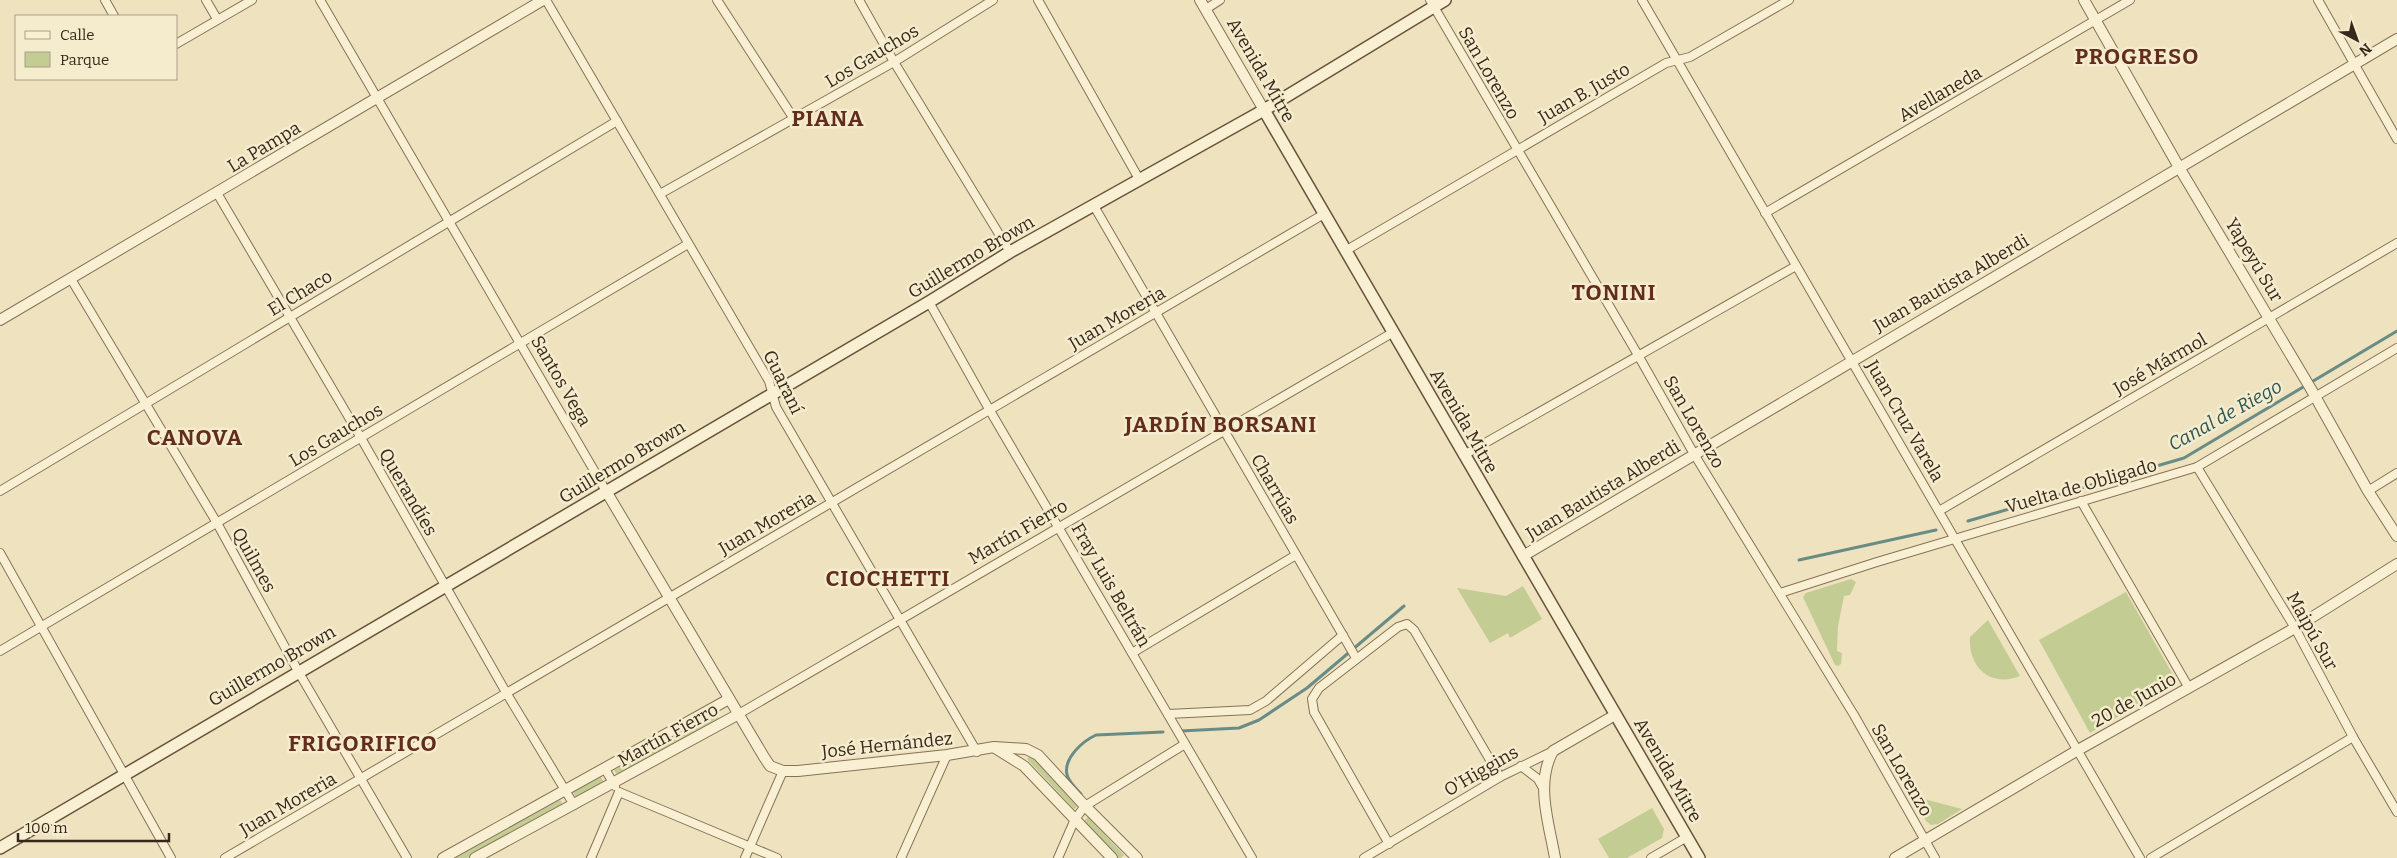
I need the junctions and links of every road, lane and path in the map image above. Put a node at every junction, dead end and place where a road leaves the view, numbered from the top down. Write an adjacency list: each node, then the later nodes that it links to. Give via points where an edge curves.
1 (105, 0): 19 (street)
2 (206, 0): 20 (street)
3 (252, 0): 20 (street)
4 (320, 0): 27 (street, Santos Vega)
5 (545, 0): 27 (street, La Pampa); 30 (street, Guaraní)
6 (717, 0): 29 (street)
7 (859, 0): 25 (street)
8 (993, 0): 25 (street, Los Gauchos)
9 (1038, 0): 34 (street)
10 (1220, 0): 18 (street)
11 (1445, 0): 17 (main road, Guillermo Brown)
12 (1642, 0): 24 (street, Juan Cruz Varela)
13 (1789, 0): 24 (street, Juan B. Justo, via 1690,57)
14 (2084, 0): 21 (street, Yapeyú Sur)
15 (2130, 0): 21 (street, Avellaneda)
16 (2318, 0): 26 (street)
17 (1432, 3): 28 (main road, Guillermo Brown); 32 (street, San Lorenzo)
18 (1203, 4): 28 (street, Avenida Mitre)
19 (113, 15)
20 (217, 19): 23 (street)
21 (2095, 20): 33 (street, Yapeyú Sur); 39 (street, Avellaneda)
22 (2397, 39): 26 (street, Juan Bautista Alberdi)
23 (178, 43)
24 (1678, 60): 32 (street, Juan B. Justo, via 1666,63); 39 (street, Juan Cruz Varela)
25 (894, 62): 29 (street, Los Gauchos); 44 (street)
26 (2354, 64): 31 (street); 33 (street, Juan Bautista Alberdi)
27 (376, 97): 35 (street, La Pampa); 40 (street, Santos Vega)
28 (1264, 110): 34 (main road, Guillermo Brown); 38 (main road, Avenida Mitre)
29 (794, 120): 36 (street, Los Gauchos)
30 (617, 121): 36 (street, Guaraní); 40 (street, El Chaco)
31 (2397, 139)
32 (1516, 150): 43 (street, Juan B. Justo); 55 (street, San Lorenzo)
33 (2180, 169): 50 (street, Yapeyú Sur); 56 (street, Juan Bautista Alberdi)
34 (1139, 179): 37 (main road, Guillermo Brown)
35 (217, 193): 46 (street, La Pampa); 49 (street, Querandíes)
36 (660, 194): 42 (street, Guaraní)
37 (1094, 206): 44 (main road, Guillermo Brown); 48 (street, Charrúas)
38 (1324, 214): 43 (main road, Avenida Mitre); 48 (street, Juan Moreria)
39 (1765, 214): 45 (street, Juan Cruz Varela)
40 (450, 220): 49 (street, El Chaco); 53 (street, Santos Vega)
41 (2397, 243): 50 (street, José Mármol)
42 (688, 244): 53 (street, Los Gauchos); 57 (street, Guaraní, via 769,381)
43 (1345, 250): 52 (main road, Avenida Mitre)
44 (1010, 252): 47 (main road, Guillermo Brown)
45 (1796, 266): 55 (street); 56 (street, Juan Cruz Varela)
46 (71, 279): 51 (street, La Pampa); 59 (street, Quilmes)
47 (929, 302): 57 (main road, Guillermo Brown); 60 (street, Fray Luis Beltrán)
48 (1156, 313): 60 (street, Juan Moreria); 61 (street, Charrúas)
49 (290, 317): 59 (street, El Chaco); 62 (street, Querandíes)
50 (2269, 317): 58 (street, Yapeyú Sur); 72 (street, José Mármol)
51 (0, 320)
52 (1392, 333): 61 (street, Martín Fierro); 64 (main road, Avenida Mitre)
53 (521, 343): 62 (street, Los Gauchos); 67 (street, Santos Vega)
54 (2397, 348): 58 (street, Vuelta de Obligado)
55 (1638, 355): 63 (street, San Lorenzo); 64 (street)
56 (1852, 360): 63 (street, Juan Bautista Alberdi); 72 (street, Juan Cruz Varela)
57 (772, 393): 67 (main road, Guillermo Brown); 71 (street, Guaraní, via 776,406)
58 (2313, 393): 65 (street, Vuelta de Obligado); 68 (street, Yapeyú Sur)
59 (146, 404): 69 (street, El Chaco); 73 (street, Quilmes)
60 (989, 409): 71 (street, Juan Moreria); 74 (street, Fray Luis Beltrán)
61 (1223, 430): 74 (street, Martín Fierro); 78 (street, Charrúas)
62 (361, 438): 73 (street, Los Gauchos); 81 (street, Querandíes)
63 (1694, 454): 79 (street, Juan Bautista Alberdi); 82 (street, San Lorenzo)
64 (1464, 455): 79 (main road, Avenida Mitre)
65 (2197, 467): 70 (street, Vuelta de Obligado); 86 (street, Maipú Sur)
66 (2397, 474): 68 (street)
67 (606, 491): 81 (main road, Guillermo Brown); 83 (street, Santos Vega)
68 (2368, 491): 75 (street, Yapeyú Sur)
69 (0, 492)
70 (2081, 501): 76 (street, Vuelta de Obligado); 92 (street)
71 (832, 503): 83 (street, Juan Moreria); 84 (street, Guaraní)
72 (1939, 511): 76 (street, Juan Cruz Varela)
73 (217, 523): 85 (street, Los Gauchos); 91 (street, Quilmes)
74 (1060, 527): 84 (street, Martín Fierro); 89 (street, Fray Luis Beltrán)
75 (2397, 536)
76 (1955, 539): 82 (street, Vuelta de Obligado); 101 (street, Juan Cruz Varela)
77 (0, 553): 85 (street)
78 (1296, 555): 87 (street, Charrúas); 89 (street)
79 (1523, 556): 97 (main road, Avenida Mitre)
80 (2394, 568): 86 (street, 20 de Junio)
81 (445, 586): 91 (main road, Guillermo Brown); 93 (street, Querandíes)
82 (1780, 593): 121 (street, San Lorenzo)
83 (669, 598): 93 (street, Juan Moreria); 94 (street, Santos Vega)
84 (899, 620): 96 (street, Martín Fierro); 103 (street, Guaraní)
85 (43, 626): 88 (street, Los Gauchos); 108 (street)
86 (2295, 628): 92 (street, 20 de Junio); 98 (street, Maipú Sur)
87 (1343, 635): 90 (street, Charrúas); 95 (street, via 1266,701 1250,710)
88 (0, 651)
89 (1132, 653): 95 (street, Fray Luis Beltrán)
90 (1356, 658): 109 (street, via 1398,626 1407,624 1414,630); 122 (street, via 1320,688 1312,699 1314,712)
91 (298, 671): 108 (main road, Guillermo Brown); 110 (street, Quilmes)
92 (2189, 688): 101 (street, 20 de Junio)
93 (507, 694): 110 (street, Juan Moreria); 113 (street, Querandíes)
94 (729, 699): 96 (street, Santos Vega); 106 (street, Martín Fierro)
95 (1168, 714): 99 (street, Fray Luis Beltrán)
96 (737, 715): 107 (street, Santos Vega, via 770,766); 111 (street, Martín Fierro)
97 (1615, 715): 102 (street, O'Higgins); 120 (main road, Avenida Mitre)
98 (2353, 737): 115 (street, Maipú Sur); 145 (street)
99 (1185, 744): 117 (street); 137 (street, Fray Luis Beltrán)
100 (994, 747): 103 (street, José Hernández); 117 (street, José Hernández, via 1015,747 1038,754); 119 (street, via 1024,766)
101 (2078, 750): 121 (street, 20 de Junio); 144 (street, Juan Cruz Varela)
102 (1553, 751): 105 (street, O'Higgins); 112 (street)
103 (977, 752): 104 (street, José Hernández)
104 (947, 756): 107 (street, José Hernández); 134 (street)
105 (1521, 766): 109 (street, O'Higgins); 112 (street, via 1538,779)
106 (605, 769): 111 (street); 113 (street, Martín Fierro)
107 (783, 771): 123 (street)
108 (124, 774): 124 (main road, Guillermo Brown); 126 (street)
109 (1500, 777): 122 (street, O'Higgins)
110 (361, 778): 127 (street, Juan Moreria); 128 (street, Quilmes)
111 (616, 788): 116 (street, Martín Fierro); 123 (street); 131 (street)
112 (1543, 788): 139 (street)
113 (565, 792): 116 (street, Querandíes); 129 (street, Martín Fierro)
114 (2397, 795): 115 (street)
115 (2390, 800): 118 (street, Maipú Sur)
116 (574, 805): 130 (street, Martín Fierro)
117 (1085, 806): 119 (street); 125 (street, José Hernández)
118 (2397, 812)
119 (1075, 819): 135 (street); 136 (street)
120 (1687, 837): 140 (street); 141 (main road, Avenida Mitre)
121 (1925, 840): 142 (street, 20 de Junio); 143 (street, San Lorenzo)
122 (1389, 844): 138 (street, O'Higgins)
123 (750, 846): 132 (street); 133 (street)
124 (0, 848)
125 (1133, 857)
126 (171, 858)
127 (225, 858)
128 (407, 858)
129 (443, 858)
130 (476, 858)
131 (591, 858)
132 (745, 858)
133 (777, 858)
134 (902, 858)
135 (1058, 858)
136 (1112, 858)
137 (1252, 858)
138 (1364, 858)
139 (1555, 858)
140 (1651, 858)
141 (1699, 858)
142 (1895, 858)
143 (1935, 858)
144 (2140, 858)
145 (2151, 858)

